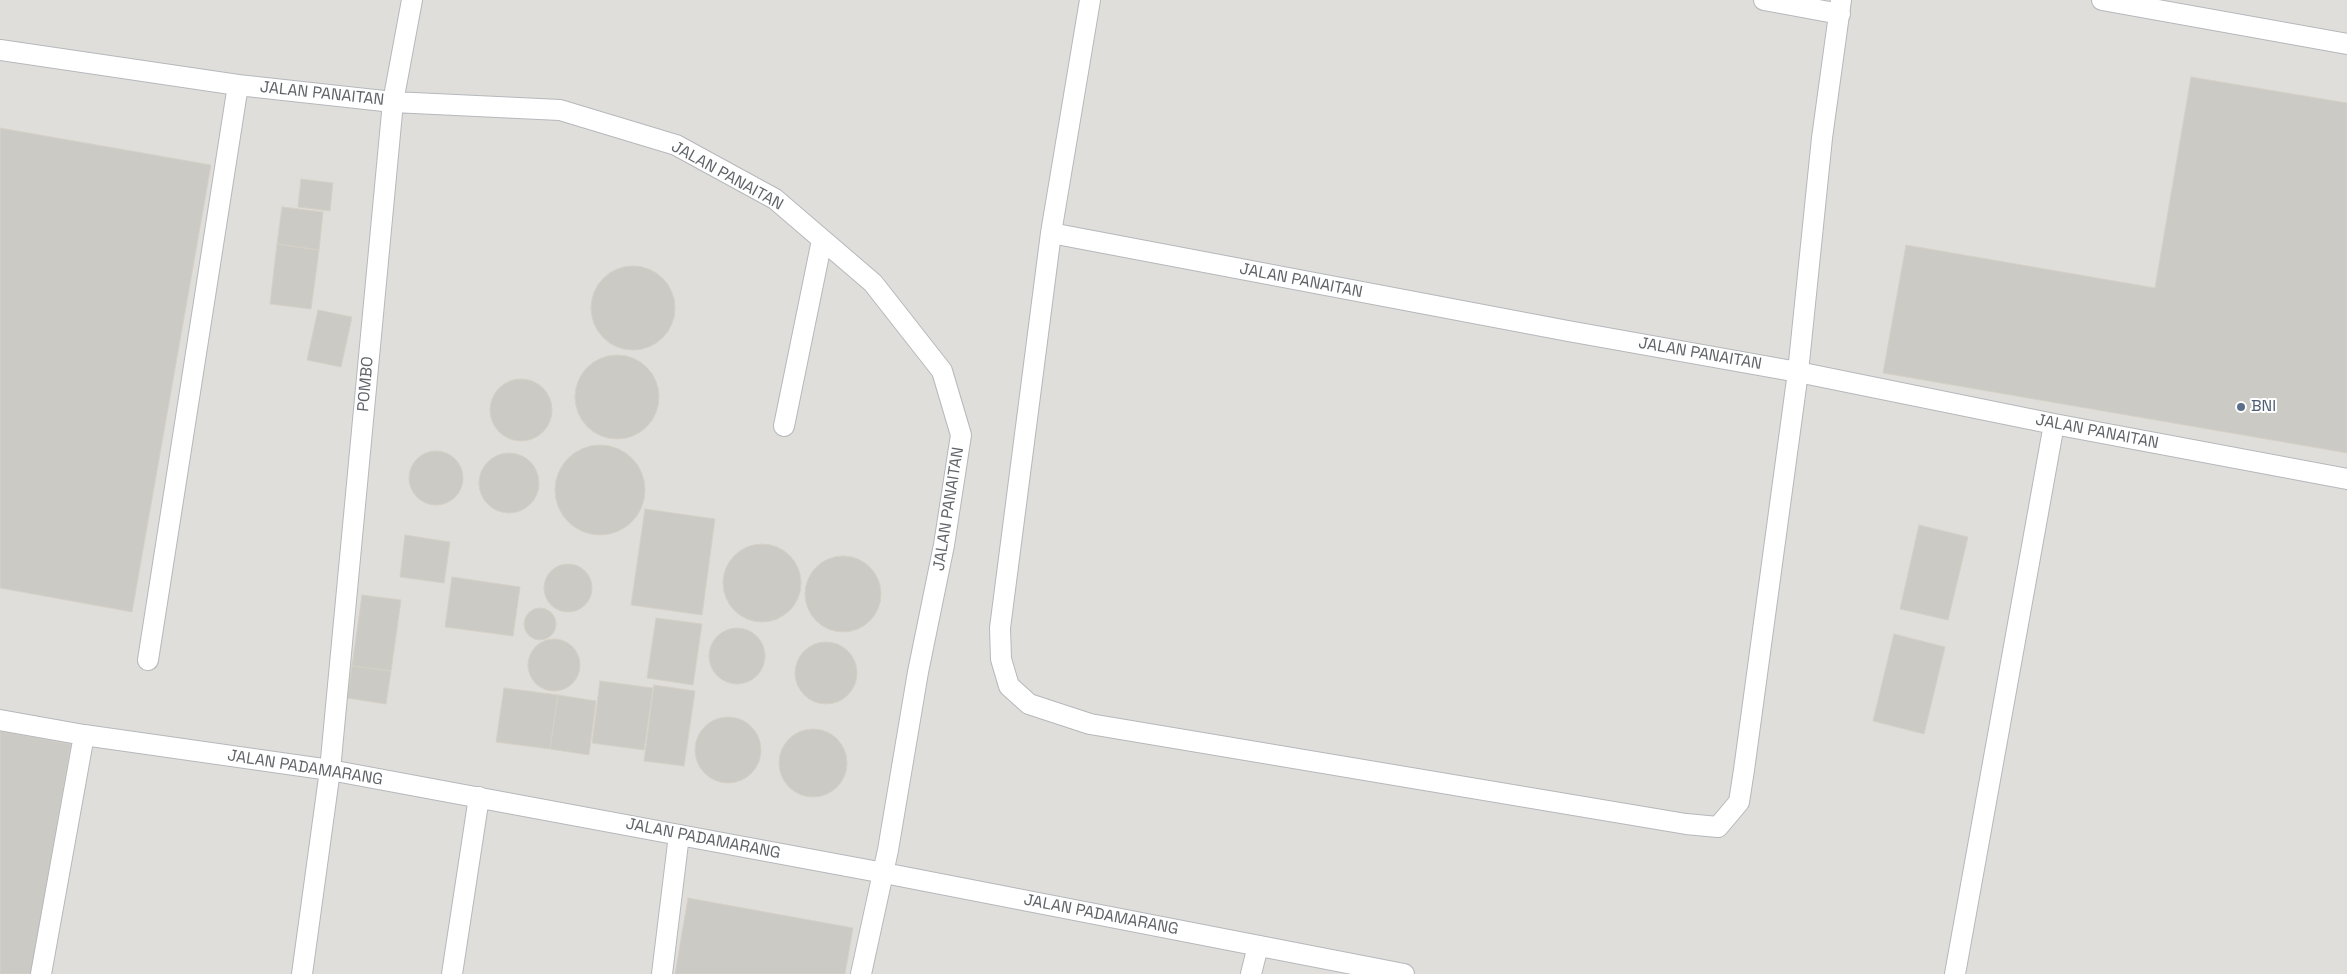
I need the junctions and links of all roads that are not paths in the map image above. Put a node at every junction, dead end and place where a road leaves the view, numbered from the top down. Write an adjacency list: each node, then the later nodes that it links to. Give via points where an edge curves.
1 (412, 0): 9 (lane, POMBO)
2 (1090, 0): 10 (lane)
3 (1764, 0): 5 (lane)
4 (2102, 0): 6 (lane)
5 (1841, 7): 12 (lane, via 1822,138)
6 (2347, 44)
7 (0, 50): 8 (lane, JALAN PANAITAN)
8 (238, 85): 9 (lane, JALAN PANAITAN); 16 (lane)
9 (393, 102): 11 (lane, JALAN PANAITAN, via 560,110 676,145 774,199); 19 (lane, POMBO)
10 (1051, 233): 12 (lane, JALAN PANAITAN); 12 (lane, via 1000,628 1001,659 1009,686 1028,704 1090,724 1686,824 1718,826 1739,802 1742,786)
11 (822, 240): 14 (lane); 22 (lane, JALAN PANAITAN, via 873,283 942,371 961,435)
12 (1798, 372): 13 (lane, JALAN PANAITAN)
13 (2054, 424): 15 (lane, JALAN PANAITAN); 31 (lane)
14 (784, 426)
15 (2347, 479)
16 (148, 660)
17 (0, 720): 18 (lane, JALAN PADAMARANG)
18 (84, 735): 19 (lane, JALAN PADAMARANG); 24 (lane)
19 (330, 770): 20 (lane, JALAN PADAMARANG); 25 (lane, POMBO)
20 (479, 797): 21 (lane, JALAN PADAMARANG); 26 (lane)
21 (680, 835): 22 (lane, JALAN PADAMARANG); 27 (lane)
22 (884, 873): 23 (lane, JALAN PADAMARANG); 28 (lane, JALAN PANAITAN)
23 (1258, 946): 29 (lane); 30 (lane, JALAN PADAMARANG)
24 (41, 974)
25 (302, 974)
26 (452, 974)
27 (662, 974)
28 (862, 974)
29 (1251, 974)
30 (1404, 974)
31 (1955, 974)

